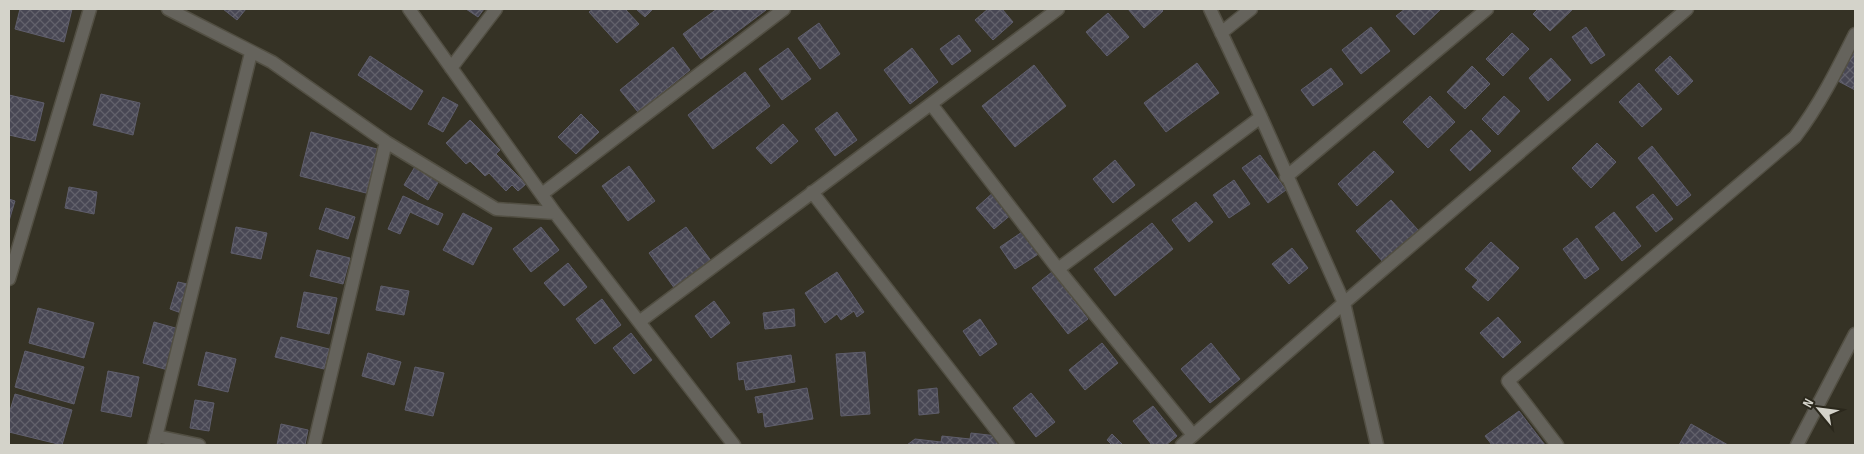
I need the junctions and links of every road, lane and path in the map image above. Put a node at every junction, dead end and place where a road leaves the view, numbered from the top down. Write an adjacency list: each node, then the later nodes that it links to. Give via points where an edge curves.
1 (90, 9): 23 (street)
2 (168, 9): 13 (street)
3 (409, 9): 14 (street)
4 (496, 9): 14 (street)
5 (784, 9): 20 (street)
6 (1058, 9): 15 (street)
7 (1210, 9): 11 (street)
8 (1251, 9): 11 (street)
9 (1487, 9): 18 (street)
10 (1687, 9): 24 (street)
11 (1221, 33): 16 (street)
12 (1855, 34): 35 (street, via 1826,91 1794,137 1508,381)
13 (251, 53): 17 (street, via 272,62); 28 (street)
14 (451, 68): 20 (street)
15 (931, 104): 19 (street); 22 (street)
16 (1261, 117): 18 (street); 22 (street)
17 (386, 142): 21 (street, via 496,209); 30 (street)
18 (1286, 177): 24 (street)
19 (812, 192): 25 (street); 32 (street)
20 (542, 194): 21 (street)
21 (555, 213): 25 (street)
22 (1058, 269): 27 (street)
23 (9, 279)
24 (1344, 303): 27 (street); 34 (street)
25 (639, 322): 31 (street)
26 (1855, 334): 36 (street)
27 (1194, 435): 33 (street)
28 (155, 440): 29 (street)
29 (199, 445)
30 (314, 445)
31 (734, 445)
32 (1008, 445)
33 (1182, 445)
34 (1377, 445)
35 (1557, 445)
36 (1796, 445)

